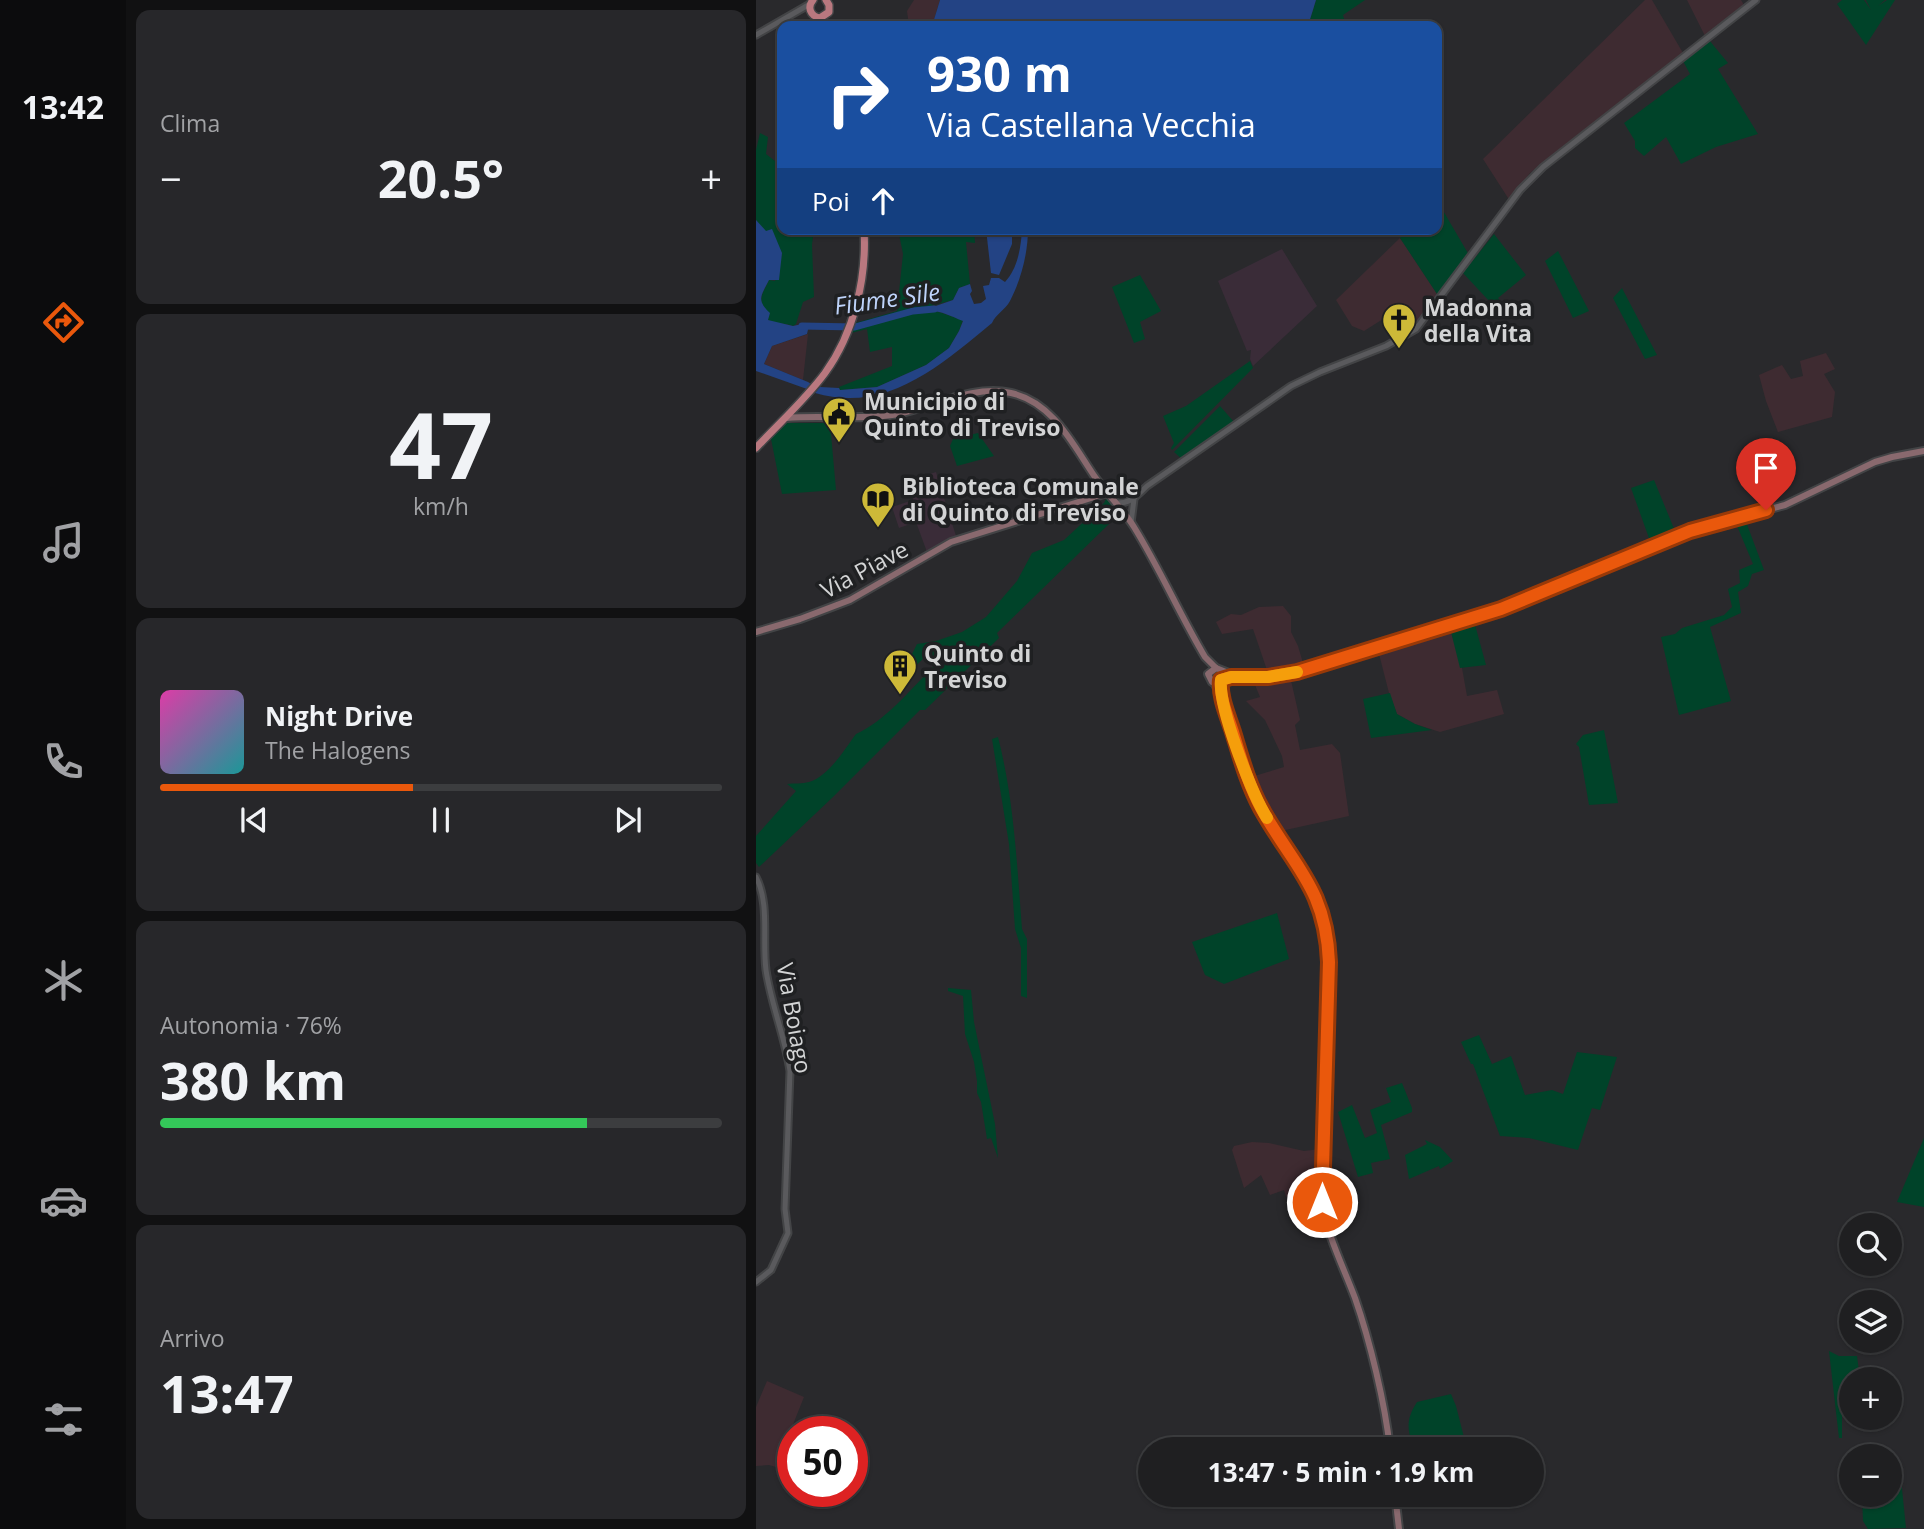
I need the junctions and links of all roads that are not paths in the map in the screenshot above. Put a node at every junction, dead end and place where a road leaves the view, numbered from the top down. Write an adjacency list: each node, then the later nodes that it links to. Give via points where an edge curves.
1 (826, 0): 5 (main road)
2 (835, 0): 5 (main road)
3 (1756, 0): 19 (street, via 1543,167 1520,190 1416,329 1291,386 1147,486)
4 (811, 2): 6 (street); 7 (main road, via 810,11)
5 (829, 10): 7 (main road); 10 (main road)
6 (796, 13): 7 (street); 8 (street)
7 (816, 17): 9 (main road)
8 (781, 21)
9 (822, 21)
10 (827, 21)
11 (777, 23): 12 (street)
12 (756, 35)
13 (864, 235): 14 (main road, via 862,278 851,321 829,367)
14 (783, 419): 15 (main road); 17 (main road, via 888,415 972,394 1011,393 1053,417)
15 (756, 448)
16 (1924, 451): 23 (main road, via 1875,462 1793,503 1700,527 1489,613 1297,672 1268,677)
17 (1107, 493): 18 (main road); 22 (main road, Via Piave, via 951,542 850,600)
18 (1115, 503): 19 (street); 20 (main road)
19 (1130, 505): 20 (street); 21 (street)
20 (1122, 511): 21 (main road)
21 (1132, 523): 23 (main road)
22 (756, 632)
23 (1217, 676): 26 (main road, via 1252,790 1313,889 1326,923 1329,962 1322,1202 1357,1305)
24 (756, 877): 25 (street, Via Boiago, via 763,899 766,969 790,1071 788,1233 771,1270)
25 (756, 1282)
26 (1388, 1437)
27 (1396, 1507): 28 (main road)
28 (1399, 1529)

